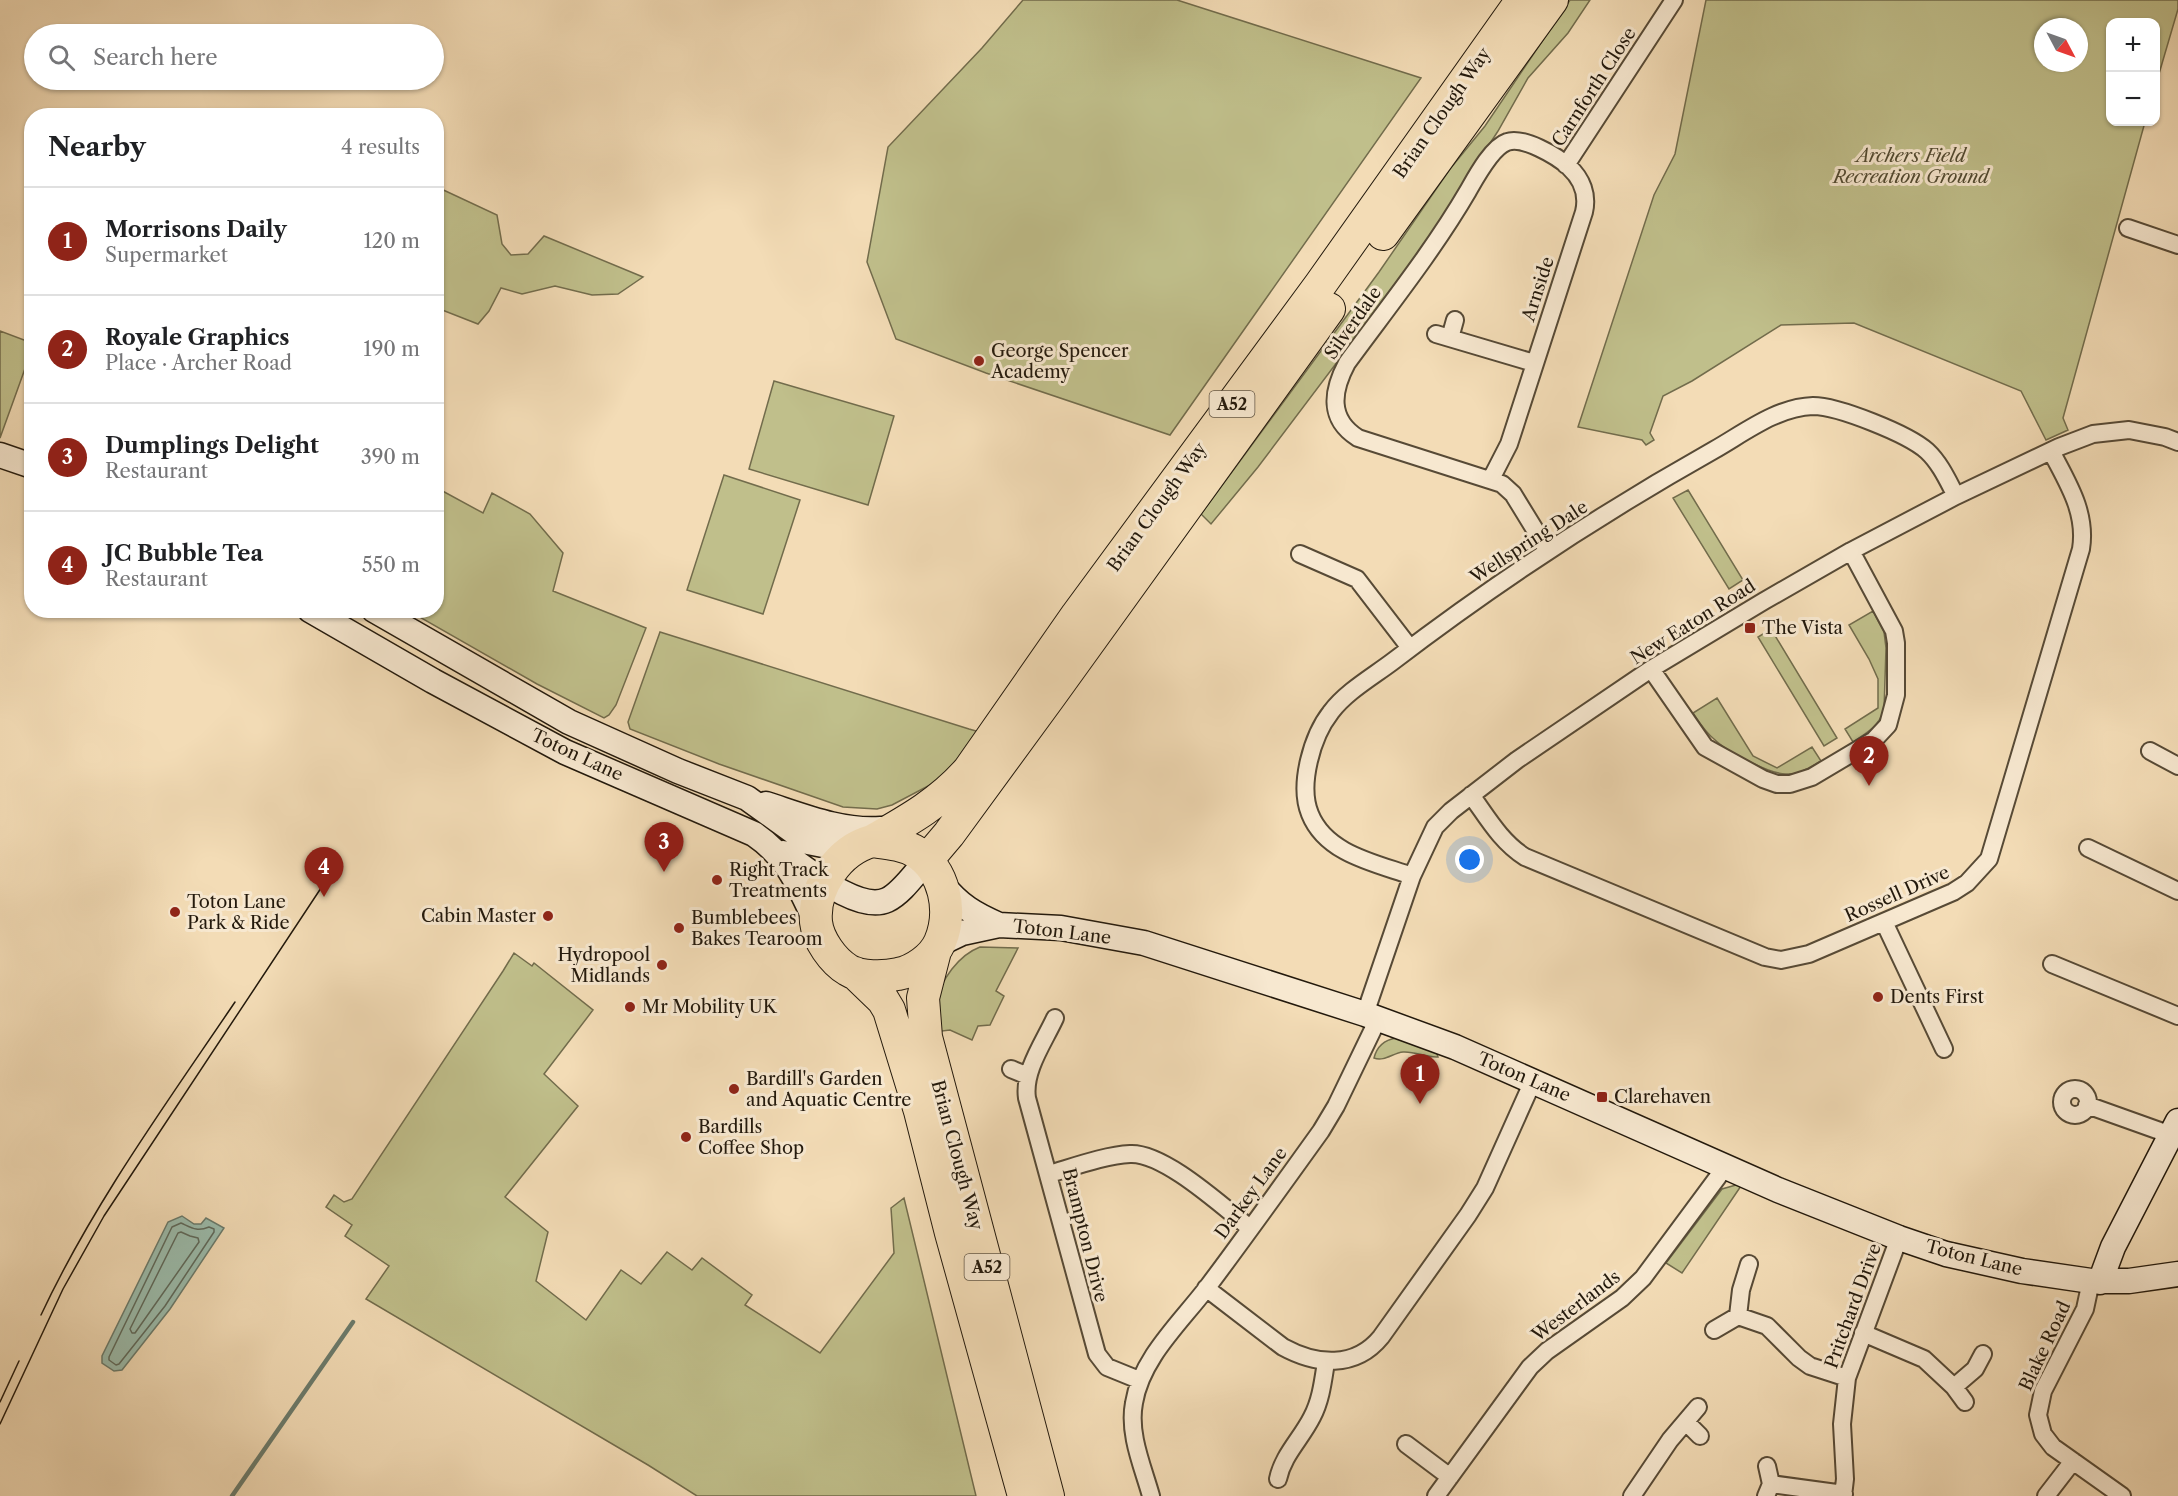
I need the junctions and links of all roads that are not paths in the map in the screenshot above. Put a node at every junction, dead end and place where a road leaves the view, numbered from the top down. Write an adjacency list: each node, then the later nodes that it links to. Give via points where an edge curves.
1 (1522, 0): 27 (highway, Brian Clough Way / A52, via 969,770 936,802)
2 (1552, 0): 31 (highway, Brian Clough Way / A52, via 949,834)
3 (1674, 0): 5 (street, Carnforth Close)
4 (1518, 141): 5 (street, Arnside); 14 (street, Silverdale, via 1499,146 1490,157 1452,219 1347,363 1336,389 1335,407 1343,426 1358,438)
5 (1566, 165): 9 (street, Arnside, via 1584,189 1585,207)
6 (2128, 228): 7 (street)
7 (2178, 245)
8 (1455, 320): 9 (street, via 1443,336)
9 (1534, 363): 14 (street, Arnside, via 1509,444)
10 (2178, 442): 11 (street, New Eaton Road, via 2129,430 2092,434)
11 (2052, 451): 15 (street, New Eaton Road); 36 (street, Rossell Drive, via 2078,505 2083,537 1989,859 1953,892)
12 (0, 455): 13 (main road)
13 (24, 463)
14 (1491, 479): 16 (street, Silverdale, via 1510,490)
15 (1956, 496): 16 (street, Wellspring Dale, via 1926,450 1905,437 1840,411 1814,406 1770,418); 17 (street, New Eaton Road)
16 (1548, 551): 21 (street, Wellspring Dale)
17 (1851, 551): 22 (street, New Eaton Road); 22 (street, via 1894,630 1895,704 1888,725 1874,740 1812,777 1777,784 1705,747)
18 (1300, 554): 21 (street, via 1357,579)
19 (324, 618): 29 (main road, Toton Lane, via 565,752 745,828)
20 (388, 618): 26 (main road, Toton Lane, via 569,722)
21 (1410, 648): 32 (street, Wellspring Dale, via 1332,710 1317,735 1305,797 1315,826 1334,846)
22 (1651, 669): 25 (street, New Eaton Road)
23 (2150, 751): 24 (street)
24 (2178, 766)
25 (1471, 795): 32 (street, New Eaton Road, via 1435,827); 36 (street, Rossell Drive, via 1500,836 1525,856 1765,957 1781,960 1809,954)
26 (747, 798): 27 (main road, via 845,828 879,829); 28 (main road, Toton Lane, via 808,842 833,848)
27 (901, 824): 28 (highway, Brian Clough Way / A52)
28 (867, 842): 31 (highway, via 901,845 915,851); 33 (highway, Brian Clough Way, via 836,865)
29 (772, 846): 33 (main road); 35 (main road, Toton Lane, via 792,870)
30 (2088, 848): 34 (street)
31 (934, 872): 33 (main road, via 877,903 855,899); 37 (main road, Toton Lane, via 962,906); 38 (highway, Brian Clough Way, via 946,906)
32 (1412, 876): 42 (street, New Eaton Road)
33 (824, 881): 35 (highway)
34 (2178, 891)
35 (816, 922): 40 (highway, Brian Clough Way, via 834,958)
36 (1884, 922): 44 (street)
37 (999, 925): 38 (main road, Toton Lane, via 962,933); 42 (main road, Toton Lane, via 1061,928 1144,943)
38 (937, 948): 40 (highway, via 905,973); 78 (highway, Brian Clough Way / A52, via 923,998 926,1037)
39 (2052, 964): 41 (street)
40 (855, 974): 77 (highway, Brian Clough Way / A52, via 889,1010)
41 (2178, 1016)
42 (1371, 1017): 47 (main road, Toton Lane); 52 (street, Darkey Lane, via 1336,1106)
43 (1055, 1018): 46 (street, Brampton Drive)
44 (1944, 1049)
45 (1011, 1069): 46 (street)
46 (1028, 1076): 51 (street, Brampton Drive, via 1027,1098)
47 (1533, 1080): 50 (main road, Toton Lane); 62 (street, via 1485,1188 1381,1337 1353,1358)
48 (2087, 1106): 49 (street)
49 (2174, 1128): 56 (main road)
50 (1726, 1166): 53 (main road, Toton Lane); 73 (street, Westerlands, via 1643,1278 1530,1367)
51 (1049, 1174): 52 (street, via 1123,1155 1143,1155 1168,1165); 64 (street, Brampton Drive, via 1097,1354 1107,1367)
52 (1250, 1228): 57 (street, Darkey Lane)
53 (1899, 1238): 56 (main road, Toton Lane, via 1946,1254 2022,1271); 60 (street, Pritchard Drive)
54 (1749, 1264): 58 (street)
55 (2178, 1274): 56 (main road, Toton Lane)
56 (2096, 1282): 71 (street, Blake Road, via 2043,1390 2039,1406 2043,1434)
57 (1206, 1288): 62 (street, via 1283,1347); 64 (street, Darkey Lane)
58 (1738, 1316): 59 (street); 63 (street, via 1767,1326 1810,1366)
59 (1714, 1330)
60 (1863, 1333): 63 (street, Pritchard Drive); 65 (street, via 1924,1359)
61 (1983, 1354): 65 (street, via 1975,1369)
62 (1326, 1362): 74 (street, via 1312,1418 1281,1467)
63 (1847, 1378): 76 (street, Pritchard Drive, via 1842,1424)
64 (1139, 1380): 79 (street, via 1132,1428)
65 (1954, 1388): 66 (street)
66 (1965, 1402)
67 (1698, 1407): 68 (street)
68 (1686, 1422): 69 (street); 81 (street)
69 (1700, 1436)
70 (1406, 1444): 73 (street)
71 (2073, 1461): 82 (street); 83 (street, Blake Road)
72 (1767, 1466): 75 (street)
73 (1450, 1477): 80 (street, Westerlands)
74 (1278, 1479)
75 (1768, 1490): 76 (street)
76 (1844, 1495)
77 (1024, 1496)
78 (1048, 1496)
79 (1152, 1496)
80 (1436, 1496)
81 (1632, 1496)
82 (2046, 1496)
83 (2122, 1496)

